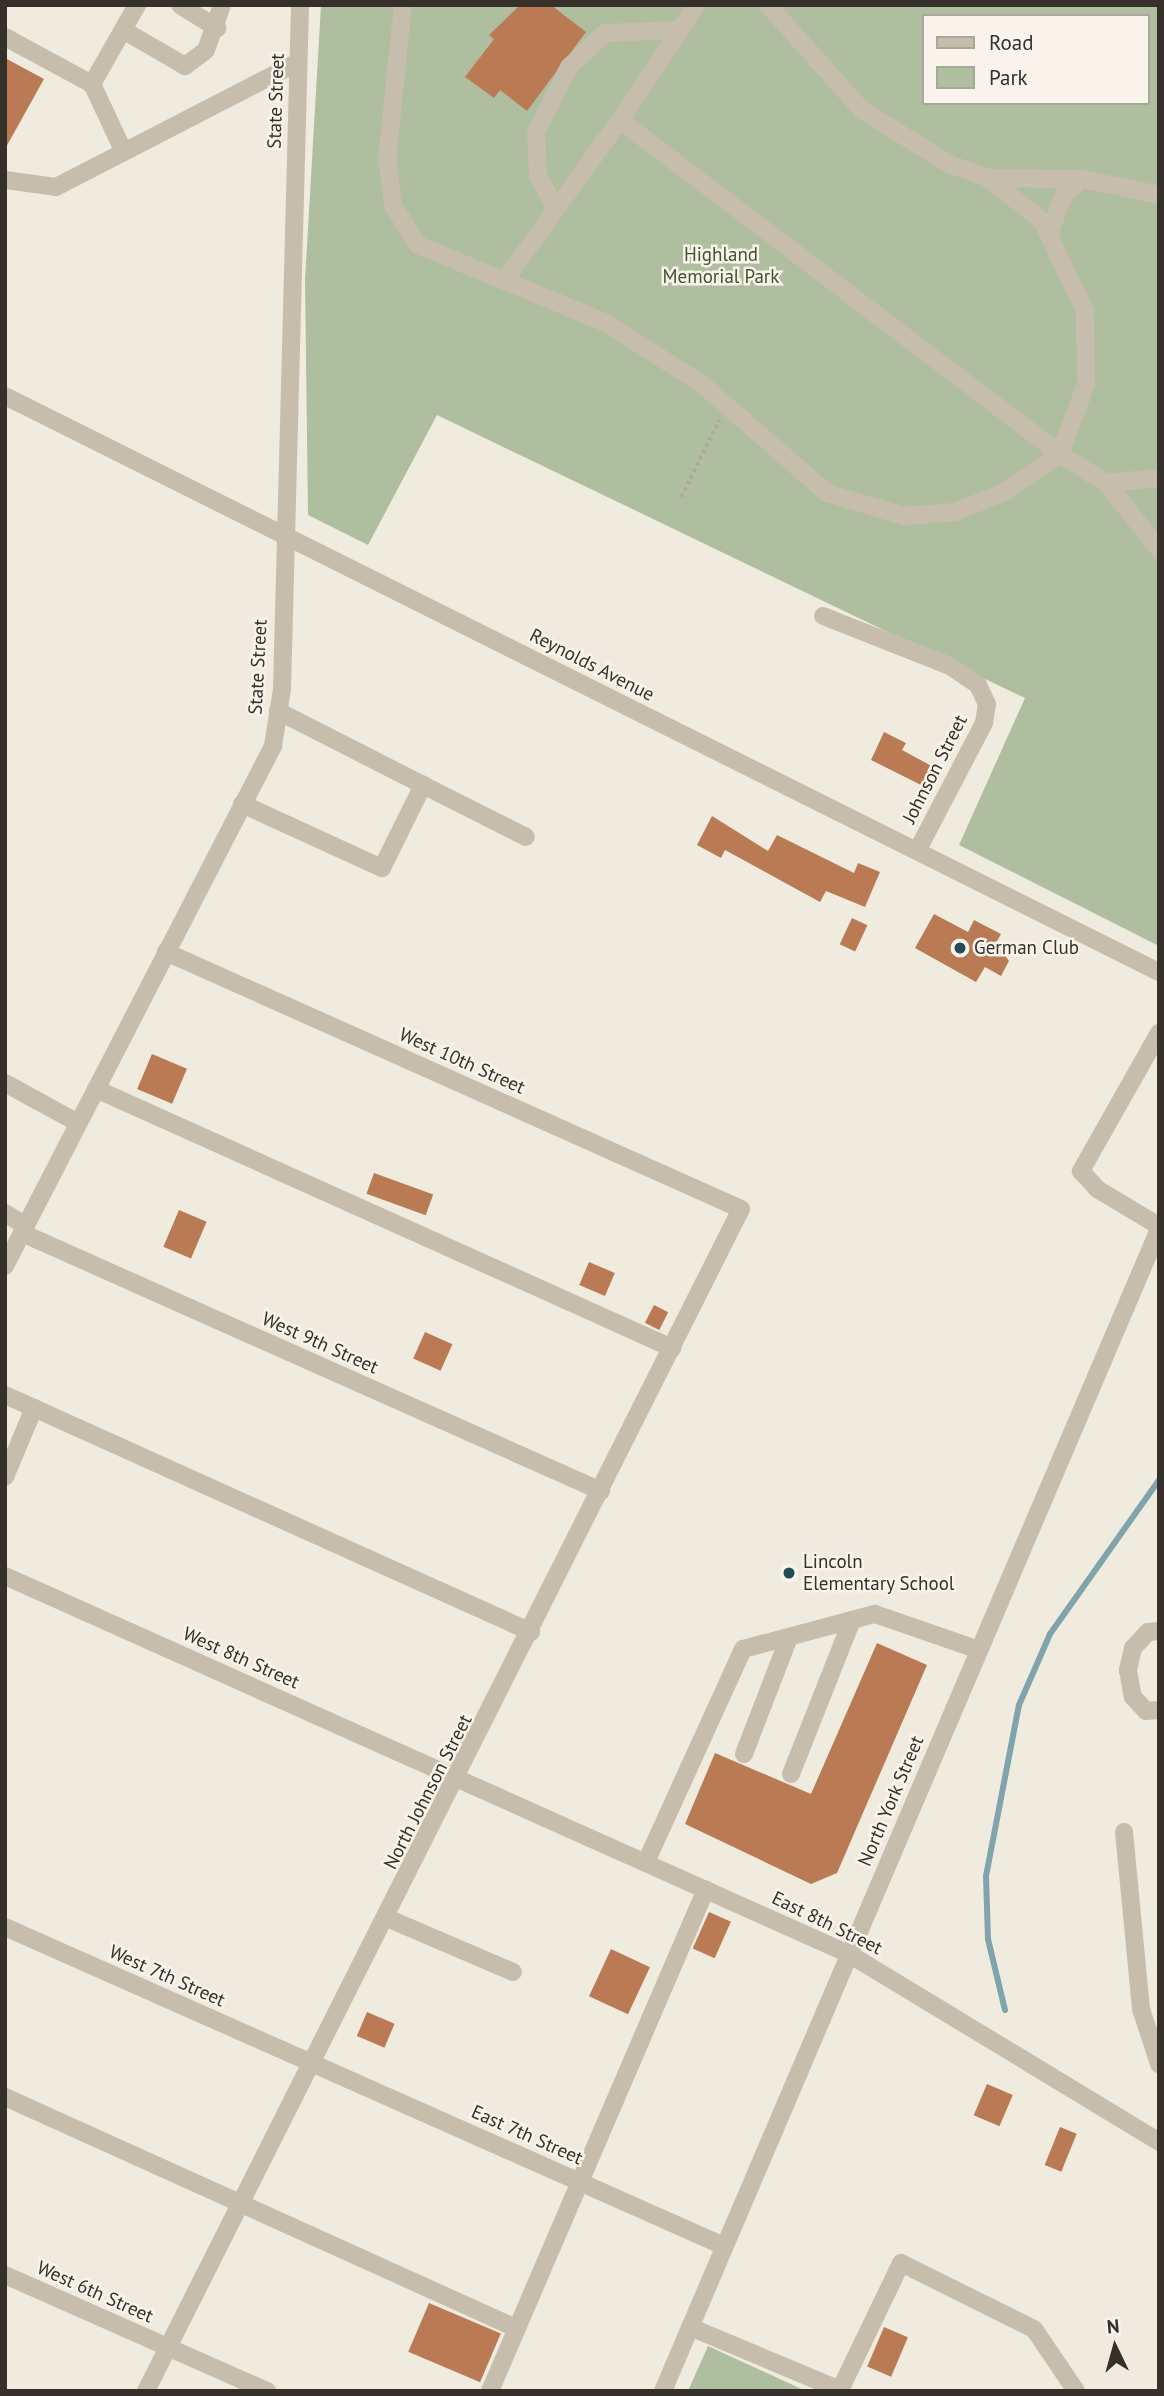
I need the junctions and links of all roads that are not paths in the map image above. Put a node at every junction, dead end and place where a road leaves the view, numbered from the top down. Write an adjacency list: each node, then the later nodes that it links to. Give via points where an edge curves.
1 (137, 5): 9 (street)
2 (180, 5): 8 (street)
3 (222, 5): 8 (street)
4 (300, 5): 12 (street, State Street)
5 (402, 5): 22 (street, via 388,120 393,205 426,250)
6 (696, 5): 10 (street)
7 (768, 5): 16 (street, via 862,110 929,155)
8 (217, 27): 9 (street, via 206,50 184,66)
9 (122, 30): 13 (street)
10 (680, 30): 14 (street); 20 (street, via 606,33 561,78 536,133 538,176)
11 (5, 37): 13 (street)
12 (298, 62): 15 (street); 27 (street, State Street)
13 (92, 84): 15 (street)
14 (620, 120): 20 (street); 24 (street)
15 (122, 148): 18 (street, via 56,187)
16 (988, 178): 17 (street); 21 (street)
17 (1082, 179): 19 (street); 21 (street, via 1065,194)
18 (5, 180)
19 (1159, 195)
20 (555, 207): 22 (street)
21 (1050, 232): 24 (street, via 1088,328 1086,384)
22 (505, 280): 24 (street, via 604,322 726,406 827,493 904,516 982,504)
23 (5, 397): 27 (street, Reynolds Avenue)
24 (1060, 454): 26 (street)
25 (1159, 478): 26 (street)
26 (1106, 483): 28 (street)
27 (282, 534): 30 (street, State Street); 34 (street, Reynolds Avenue)
28 (1159, 549)
29 (823, 616): 34 (street, Johnson Street, via 950,666 978,685 987,704 984,723)
30 (278, 711): 31 (street); 32 (street, State Street, via 273,746)
31 (423, 785): 32 (street, via 382,868); 33 (street)
32 (242, 804): 35 (street, State Street)
33 (526, 837)
34 (917, 851): 36 (street, Reynolds Avenue)
35 (166, 951): 39 (street, State Street); 41 (street, West 10th Street)
36 (1159, 972)
37 (1159, 1033): 43 (street, via 1081,1171 1097,1189)
38 (5, 1083): 40 (street)
39 (96, 1089): 40 (street, State Street); 46 (street)
40 (78, 1123): 44 (street, State Street)
41 (741, 1209): 46 (street, North Johnson Street)
42 (5, 1213): 44 (street, West 9th Street)
43 (1159, 1227): 56 (street, North York Street)
44 (18, 1231): 45 (street, State Street); 50 (street, West 9th Street)
45 (5, 1266)
46 (672, 1348): 50 (street, North Johnson Street)
47 (5, 1395): 48 (street)
48 (34, 1408): 49 (street); 54 (street)
49 (5, 1476)
50 (601, 1491): 54 (street, North Johnson Street)
51 (5, 1576): 60 (street, West 8th Street)
52 (852, 1620): 55 (street); 56 (street, via 875,1614); 59 (street)
53 (1159, 1631): 57 (street, via 1148,1632 1133,1648 1128,1670 1133,1697 1146,1711)
54 (531, 1632): 60 (street, North Johnson Street)
55 (788, 1640): 58 (street); 62 (street, via 743,1649)
56 (979, 1650): 66 (street, North York Street)
57 (1159, 1710)
58 (744, 1754)
59 (791, 1774)
60 (459, 1777): 62 (street, East 8th Street); 64 (street, North Johnson Street)
61 (1124, 1832): 69 (street, via 1141,2009)
62 (646, 1862): 63 (street, East 8th Street)
63 (706, 1889): 66 (street, East 8th Street); 72 (street)
64 (387, 1918): 67 (street); 68 (street, North Johnson Street)
65 (5, 1927): 68 (street, West 7th Street)
66 (849, 1954): 71 (street, East 8th Street); 74 (street, North York Street)
67 (513, 1972)
68 (312, 2064): 72 (street, East 7th Street); 73 (street, North Johnson Street)
69 (1159, 2064)
70 (5, 2097): 73 (street)
71 (1159, 2142)
72 (580, 2182): 74 (street, East 7th Street); 77 (street)
73 (242, 2202): 77 (street); 78 (street, North Johnson Street)
74 (724, 2246): 76 (street, North York Street)
75 (5, 2275): 78 (street, West 6th Street)
76 (690, 2327): 82 (street, North York Street); 83 (street, via 840,2390 901,2263 1034,2329)
77 (516, 2328): 81 (street)
78 (168, 2347): 79 (street, North Johnson Street); 80 (street, West 6th Street)
79 (146, 2391)
80 (267, 2391)
81 (490, 2391)
82 (663, 2391)
83 (1076, 2391)

